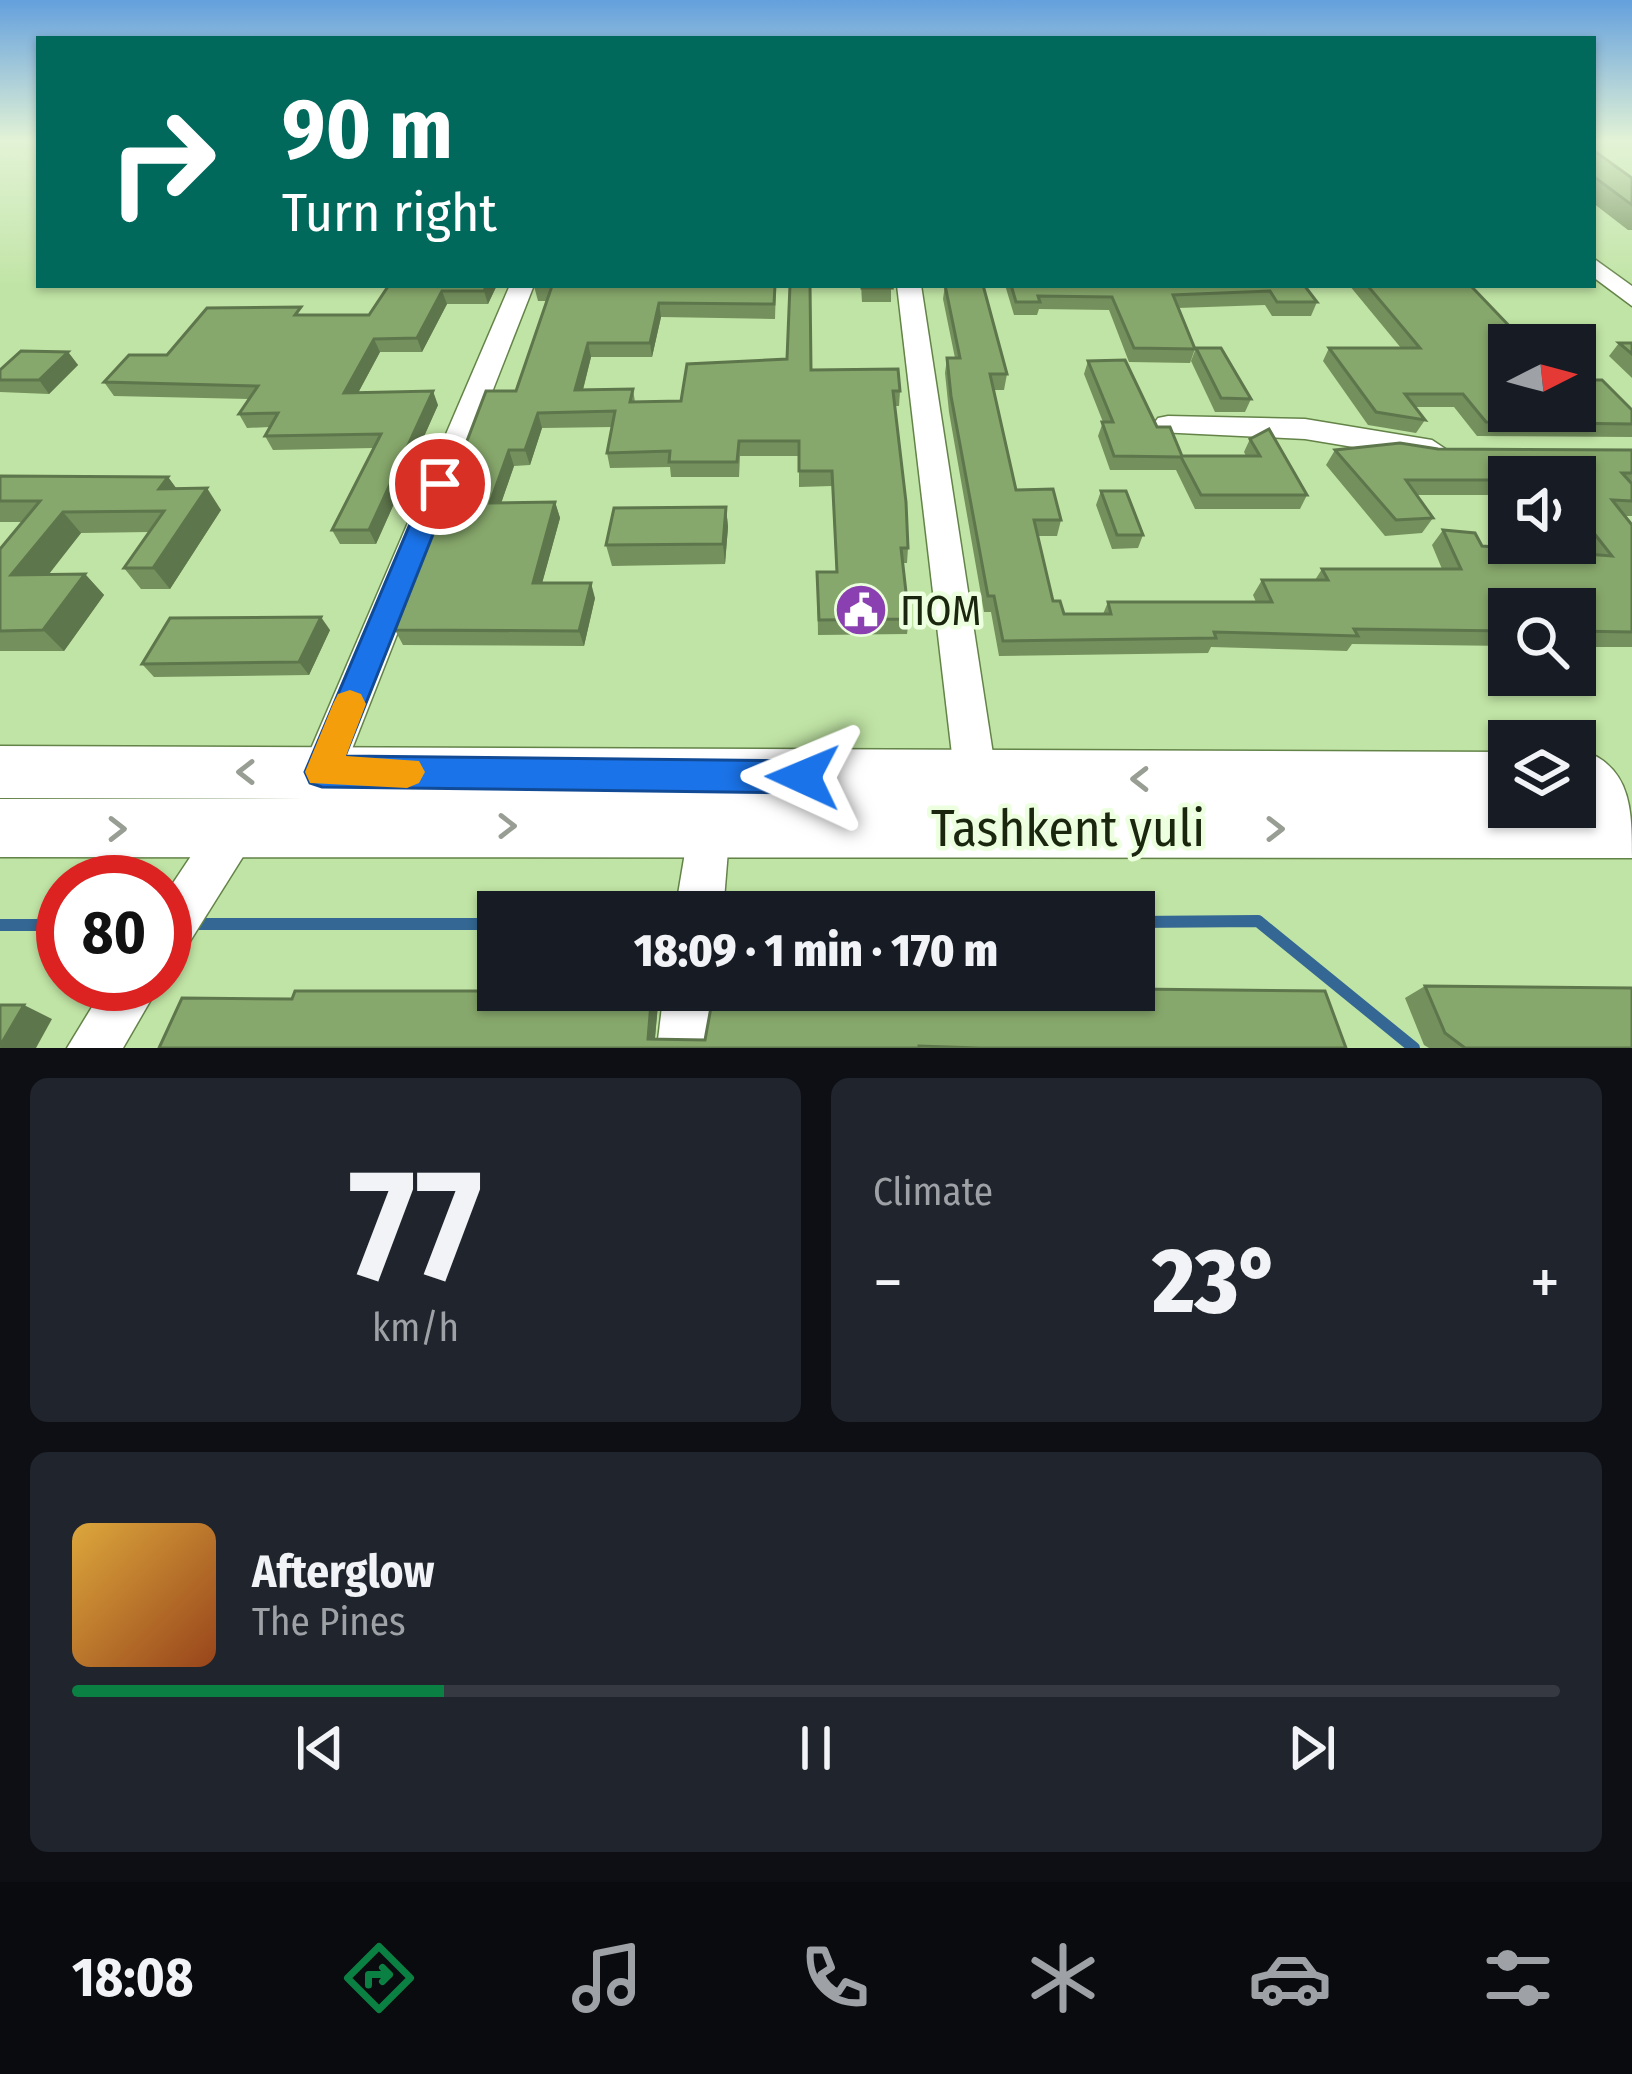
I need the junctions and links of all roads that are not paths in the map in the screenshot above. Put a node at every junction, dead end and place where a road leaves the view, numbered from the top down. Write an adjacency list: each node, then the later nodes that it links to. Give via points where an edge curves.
1 (1632, 262): 2 (street)
2 (1596, 263)
3 (1596, 266): 6 (street)
4 (521, 288): 10 (street)
5 (910, 288): 12 (street)
6 (1632, 299)
7 (1168, 425): 8 (street, via 1305,429)
8 (1473, 450)
9 (0, 772): 10 (highway, Tashkent yuli, one-way to 9)
10 (322, 772): 12 (highway, Tashkent yuli)
11 (1488, 778): 12 (highway, Tashkent yuli, one-way to 12)
12 (976, 780)
13 (1609, 798): 14 (highway, Tashkent yuli, one-way to 13)
14 (708, 826): 16 (highway, Tashkent yuli, one-way to 14); 17 (street)
15 (0, 829): 16 (highway, Tashkent yuli, one-way to 16)
16 (235, 829): 18 (street)
17 (701, 891)
18 (192, 896)
19 (117, 1011): 21 (street)
20 (687, 1011): 22 (street)
21 (93, 1048)
22 (683, 1048)

